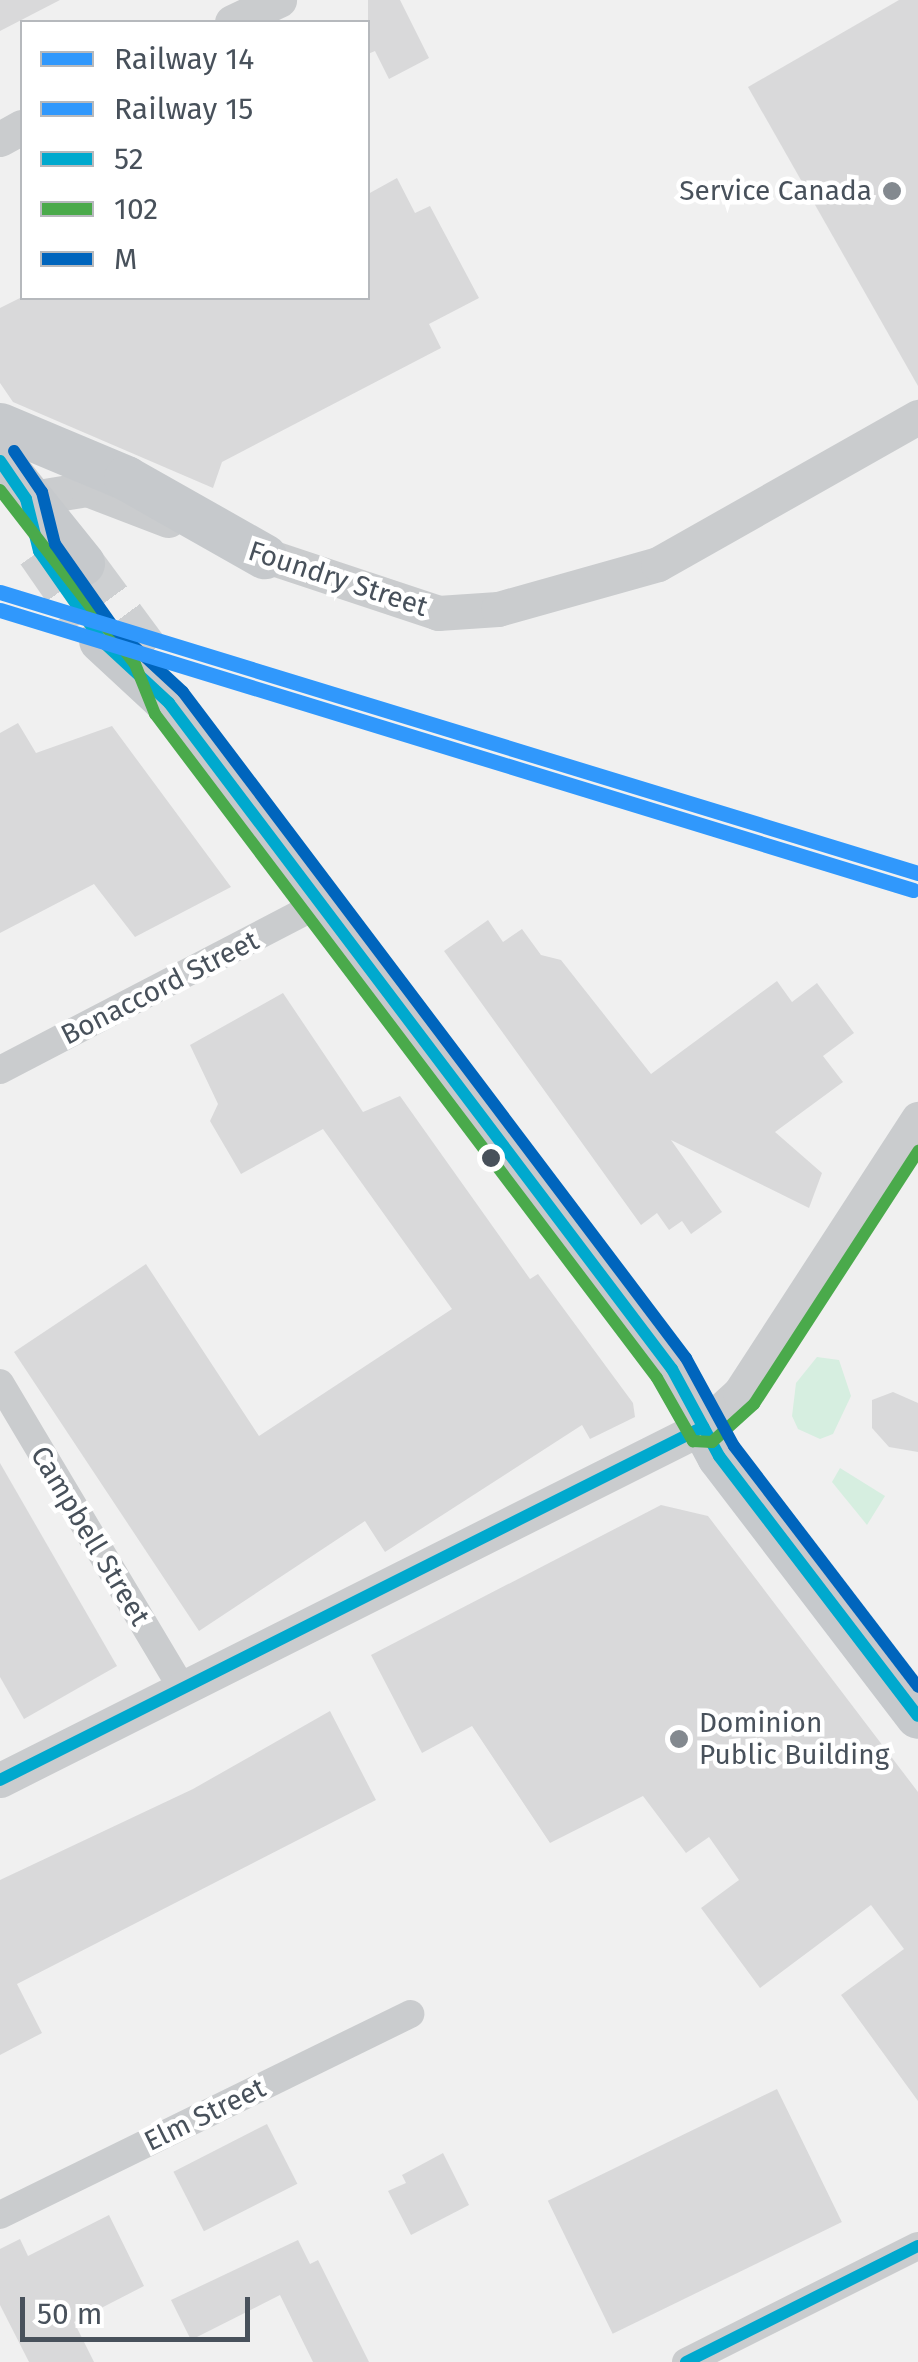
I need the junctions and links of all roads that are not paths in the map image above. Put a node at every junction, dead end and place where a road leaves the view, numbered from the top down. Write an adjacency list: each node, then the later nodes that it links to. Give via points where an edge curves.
1 (278, 0): 2 (street)
2 (236, 20)
3 (918, 417): 8 (street, Foundry Street, via 658,564 498,609 438,613)
4 (0, 425): 8 (main road, via 126,478)
5 (0, 460): 6 (main road)
6 (26, 498): 7 (main road); 8 (street, Foundry Street, via 65,486 87,489); 9 (main road)
7 (39, 551)
8 (264, 556)
9 (82, 563)
10 (101, 640): 12 (main road)
11 (150, 654): 12 (main road)
12 (170, 703): 13 (main road)
13 (319, 904): 14 (street, Bonaccord Street); 17 (main road, via 672,1370)
14 (0, 1070)
15 (918, 1119): 17 (street, via 740,1393)
16 (4, 1400): 18 (street, Campbell Street)
17 (703, 1427): 18 (street); 19 (main road)
18 (182, 1688): 20 (street)
19 (918, 1716)
20 (0, 1780)
21 (410, 2014): 22 (street, Elm Street)
22 (0, 2215)
23 (918, 2246): 24 (street)
24 (686, 2362)

